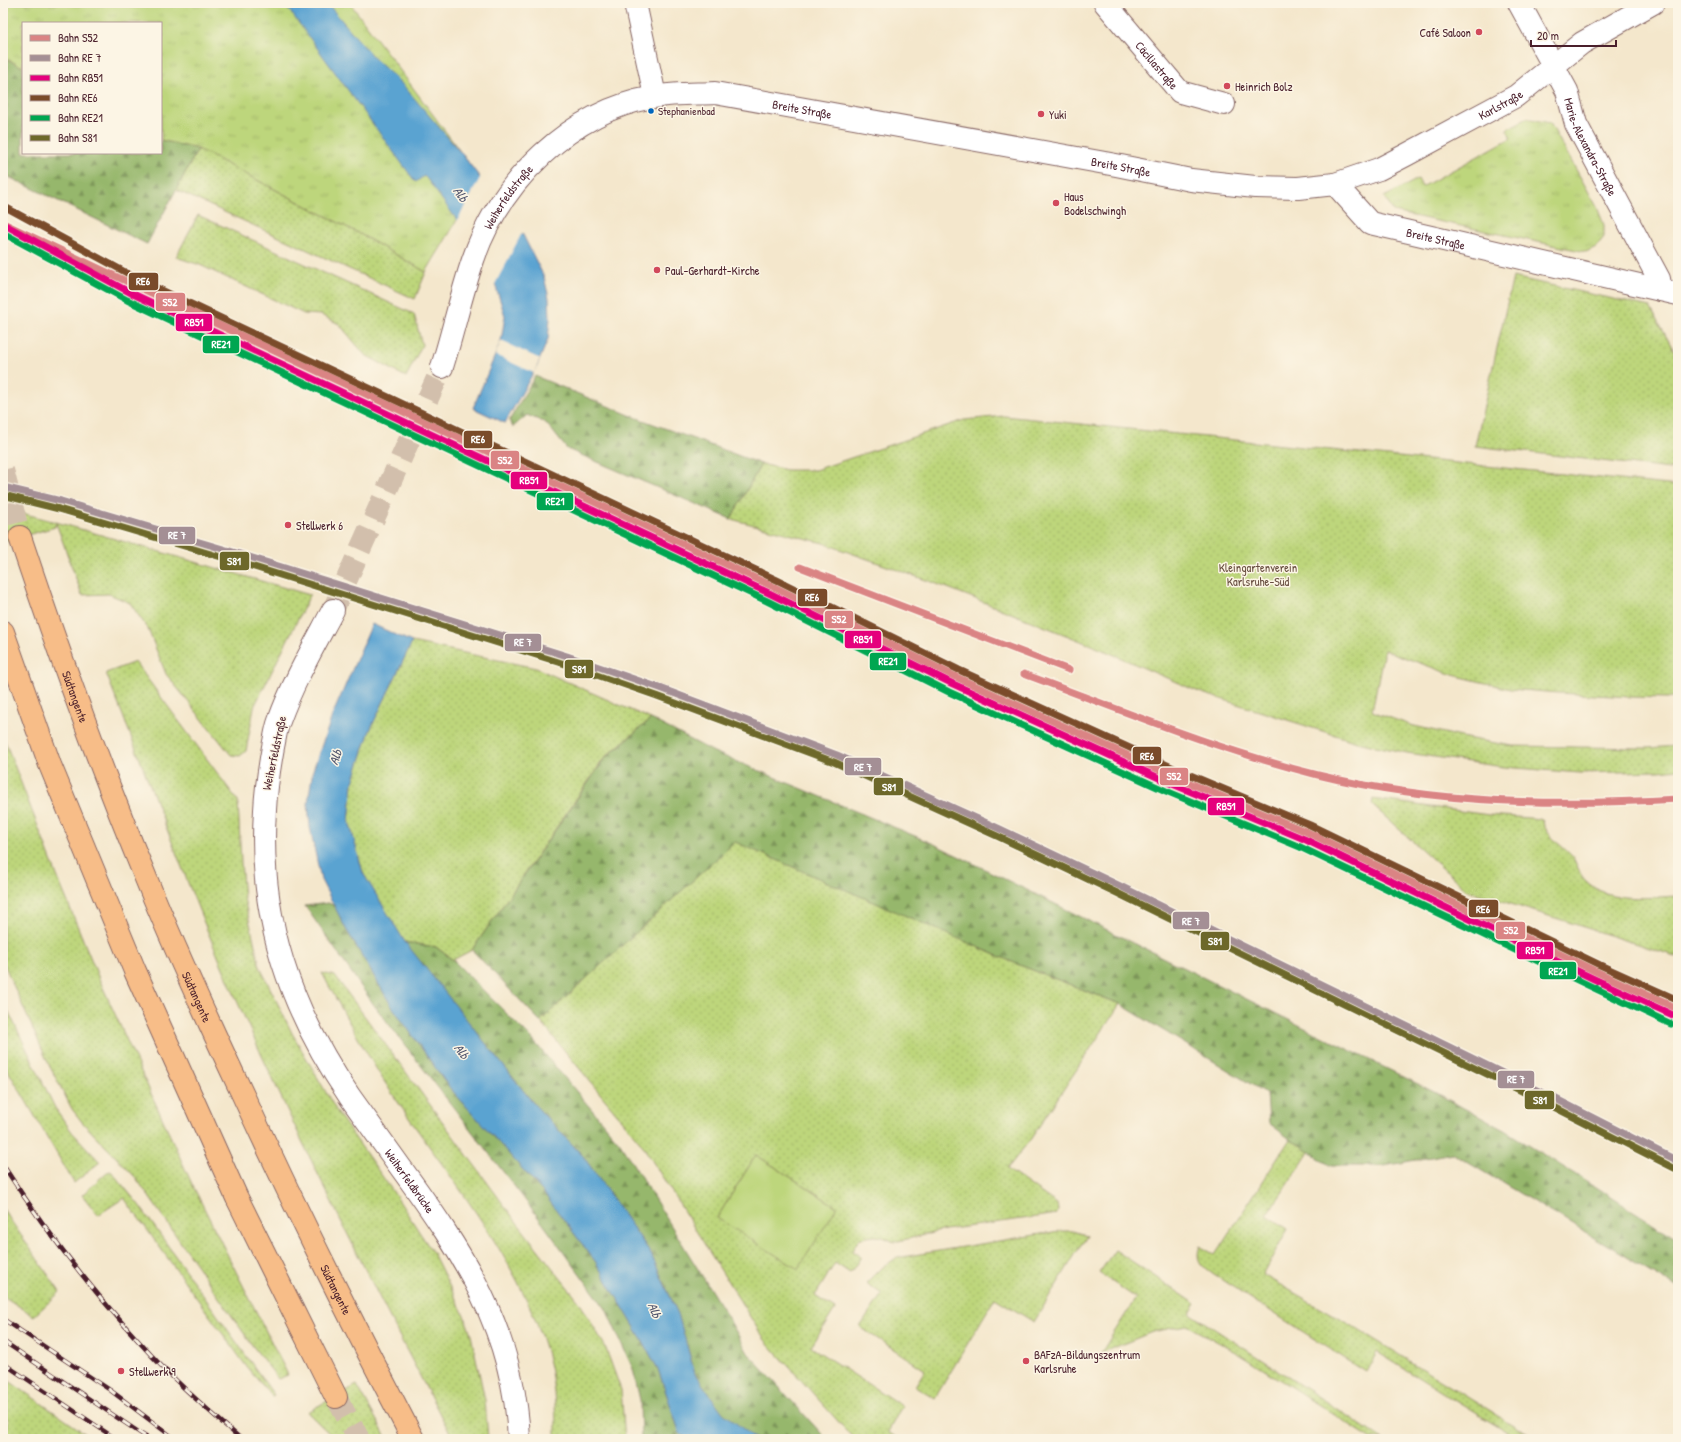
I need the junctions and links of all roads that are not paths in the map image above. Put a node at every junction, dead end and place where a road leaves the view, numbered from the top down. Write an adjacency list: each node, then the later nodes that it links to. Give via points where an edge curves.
1 (635, 3): 6 (street)
2 (1105, 3): 7 (street, Cäciliastraße, via 1180,92)
3 (1519, 3): 5 (street, Marie-Alexandra-Straße)
4 (1653, 3): 5 (street, Karlstraße, via 1582,43)
5 (1554, 67): 8 (street, Karlstraße, via 1509,100 1379,169); 9 (street, Marie-Alexandra-Straße, via 1567,91 1576,124 1659,279)
6 (655, 96): 8 (street, Breite Straße, via 715,94 741,97 1191,180 1275,188); 10 (street, Weiherfeldstraße, via 623,105 562,138 514,184 491,219 474,257)
7 (1224, 104)
8 (1335, 184): 9 (street, Breite Straße, via 1370,223)
9 (1670, 292)
10 (442, 367)
11 (20, 537): 16 (highway, Südtangente, via 103,770 167,928 274,1161 376,1370)
12 (333, 610): 14 (street, Weiherfeldstraße, via 300,672 278,722 266,780 263,833 265,874)
13 (3, 632): 15 (highway, via 50,764 135,971 237,1198)
14 (273, 932): 17 (street, Weiherfeldbrücke, via 298,1005 323,1053 349,1096 453,1241 488,1306 511,1375 518,1411)
15 (336, 1397)
16 (413, 1439)
17 (519, 1439)

